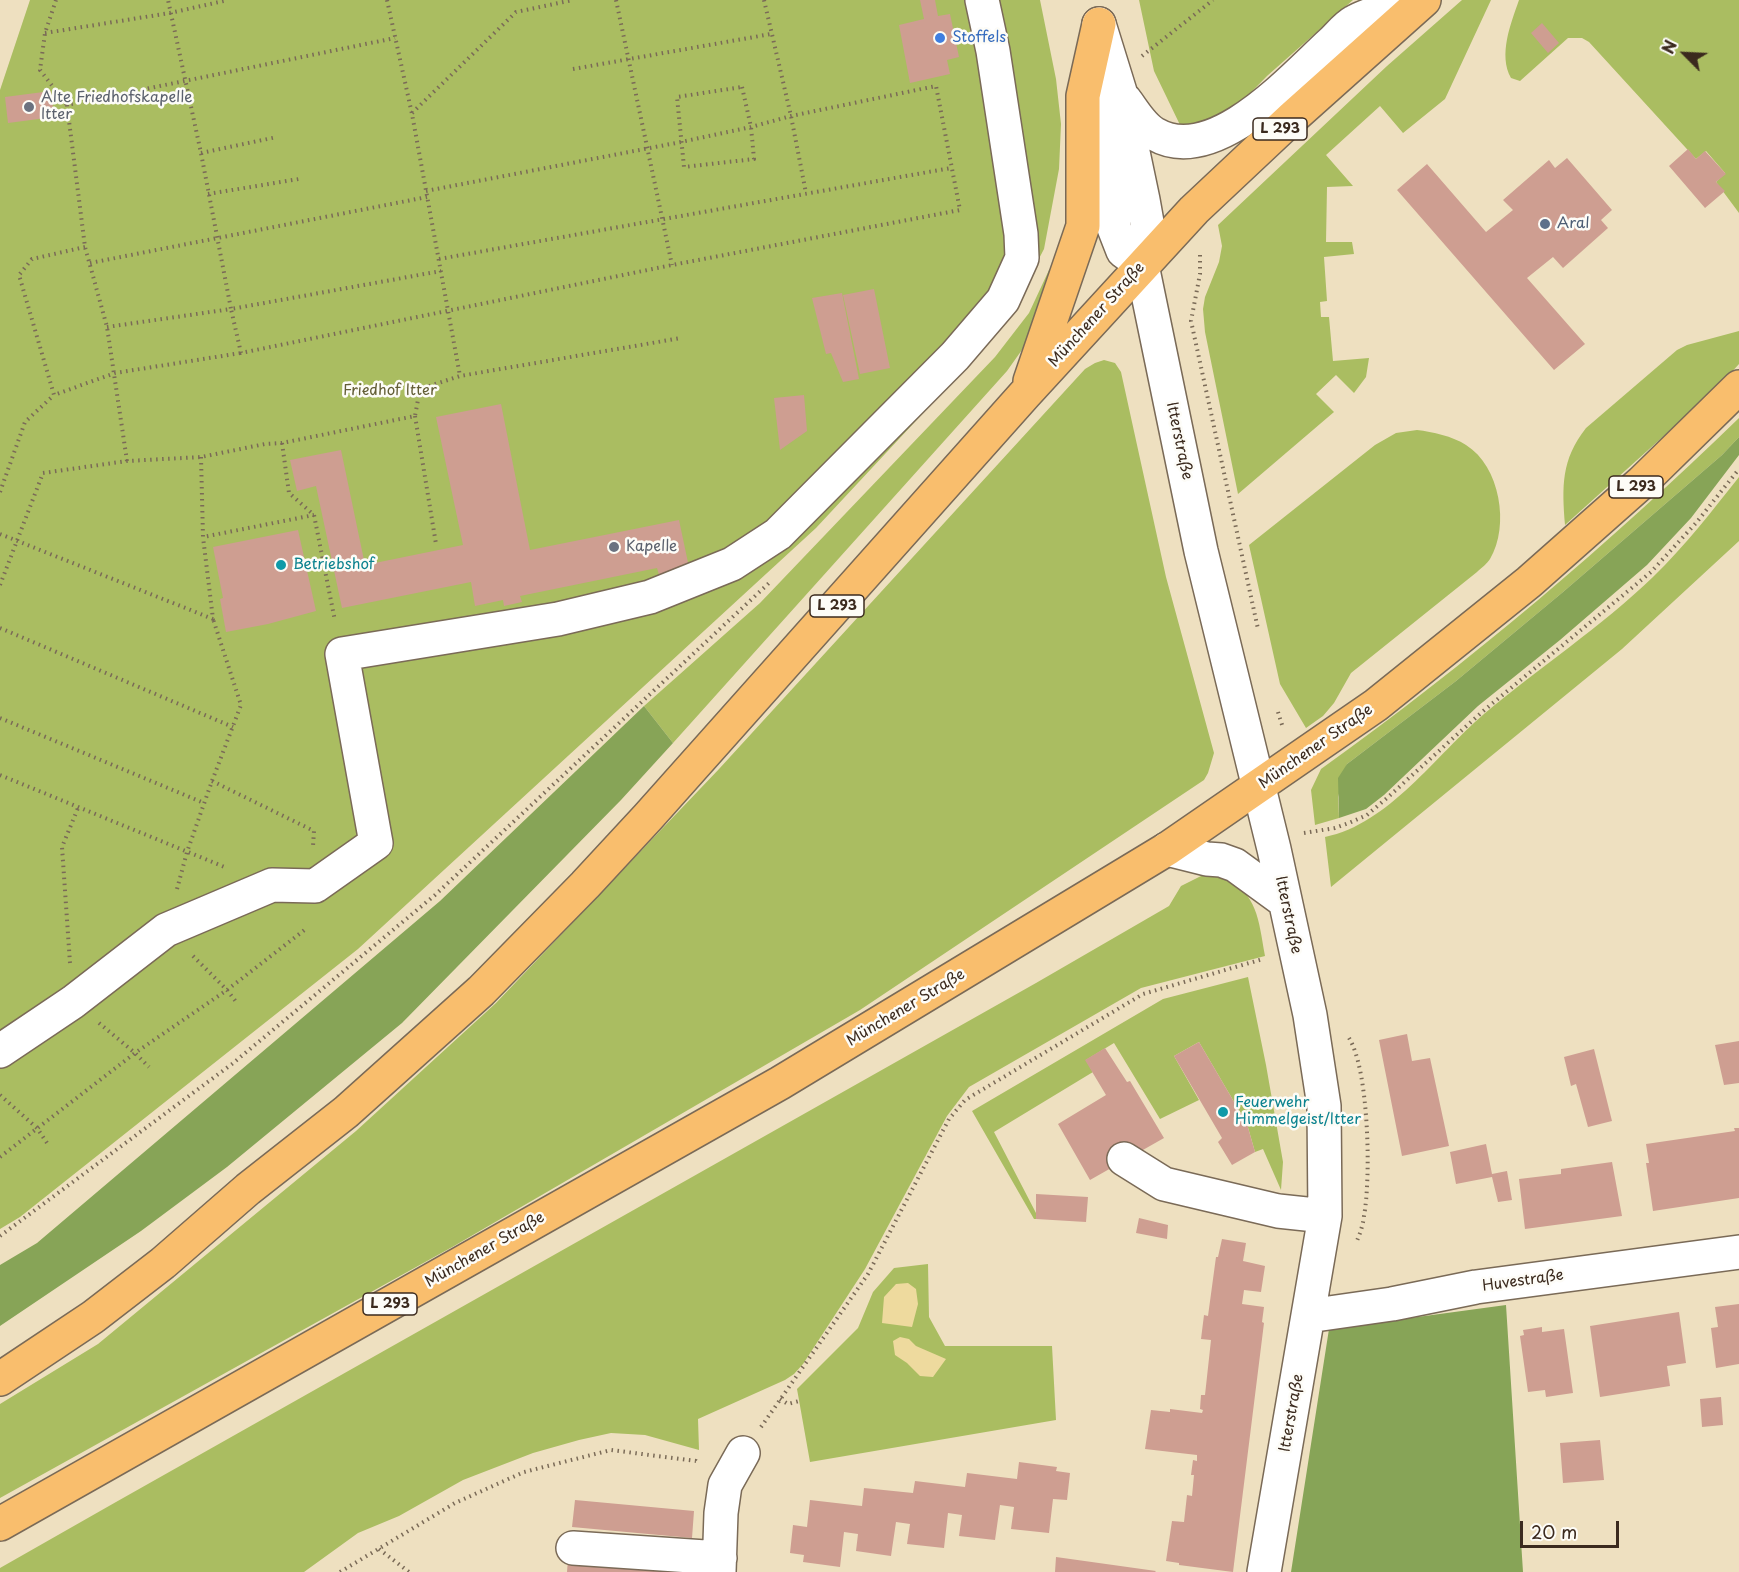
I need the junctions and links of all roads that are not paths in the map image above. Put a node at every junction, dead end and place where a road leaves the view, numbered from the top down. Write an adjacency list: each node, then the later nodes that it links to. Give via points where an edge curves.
1 (982, 0): 12 (street, via 1022,258 1003,300 955,356 778,534 732,564 650,597 558,619 342,654 376,843 315,886 272,885 166,930)
2 (1414, 0): 5 (street, via 1354,22 1246,119 1216,134 1192,141 1167,140 1143,126)
3 (1424, 0): 6 (main road, Münchener Straße / L 293, via 1194,210)
4 (1097, 12): 5 (street, Itterstraße); 6 (street, via 1114,228 1123,251); 8 (main road, via 1083,96 1083,226)
5 (1121, 95): 6 (street, Itterstraße, via 1148,228)
6 (1143, 265): 8 (main road, Münchener Straße / L 293); 9 (street, Itterstraße, via 1202,550)
7 (1739, 387): 9 (main road, Münchener Straße / L 293, via 1642,482 1528,582 1376,705)
8 (1025, 394): 17 (main road, Münchener Straße / L 293, via 640,826 481,991 346,1112 163,1263 93,1317)
9 (1258, 786): 10 (main road, Münchener Straße / L 293); 11 (street, Itterstraße)
10 (1167, 849): 11 (street, via 1235,864); 19 (main road, Münchener Straße / L 293, via 769,1089)
11 (1283, 900): 14 (street, Itterstraße, via 1310,1015 1324,1106)
12 (0, 1052)
13 (1124, 1159): 14 (street, via 1164,1184 1278,1211)
14 (1325, 1216): 16 (street, Itterstraße)
15 (1739, 1252): 16 (street, Huvestraße, via 1476,1287)
16 (1308, 1316): 22 (street, Itterstraße)
17 (0, 1379)
18 (743, 1453): 21 (street, via 726,1485)
19 (0, 1524)
20 (573, 1548): 21 (street)
21 (719, 1565)
22 (1264, 1572)

